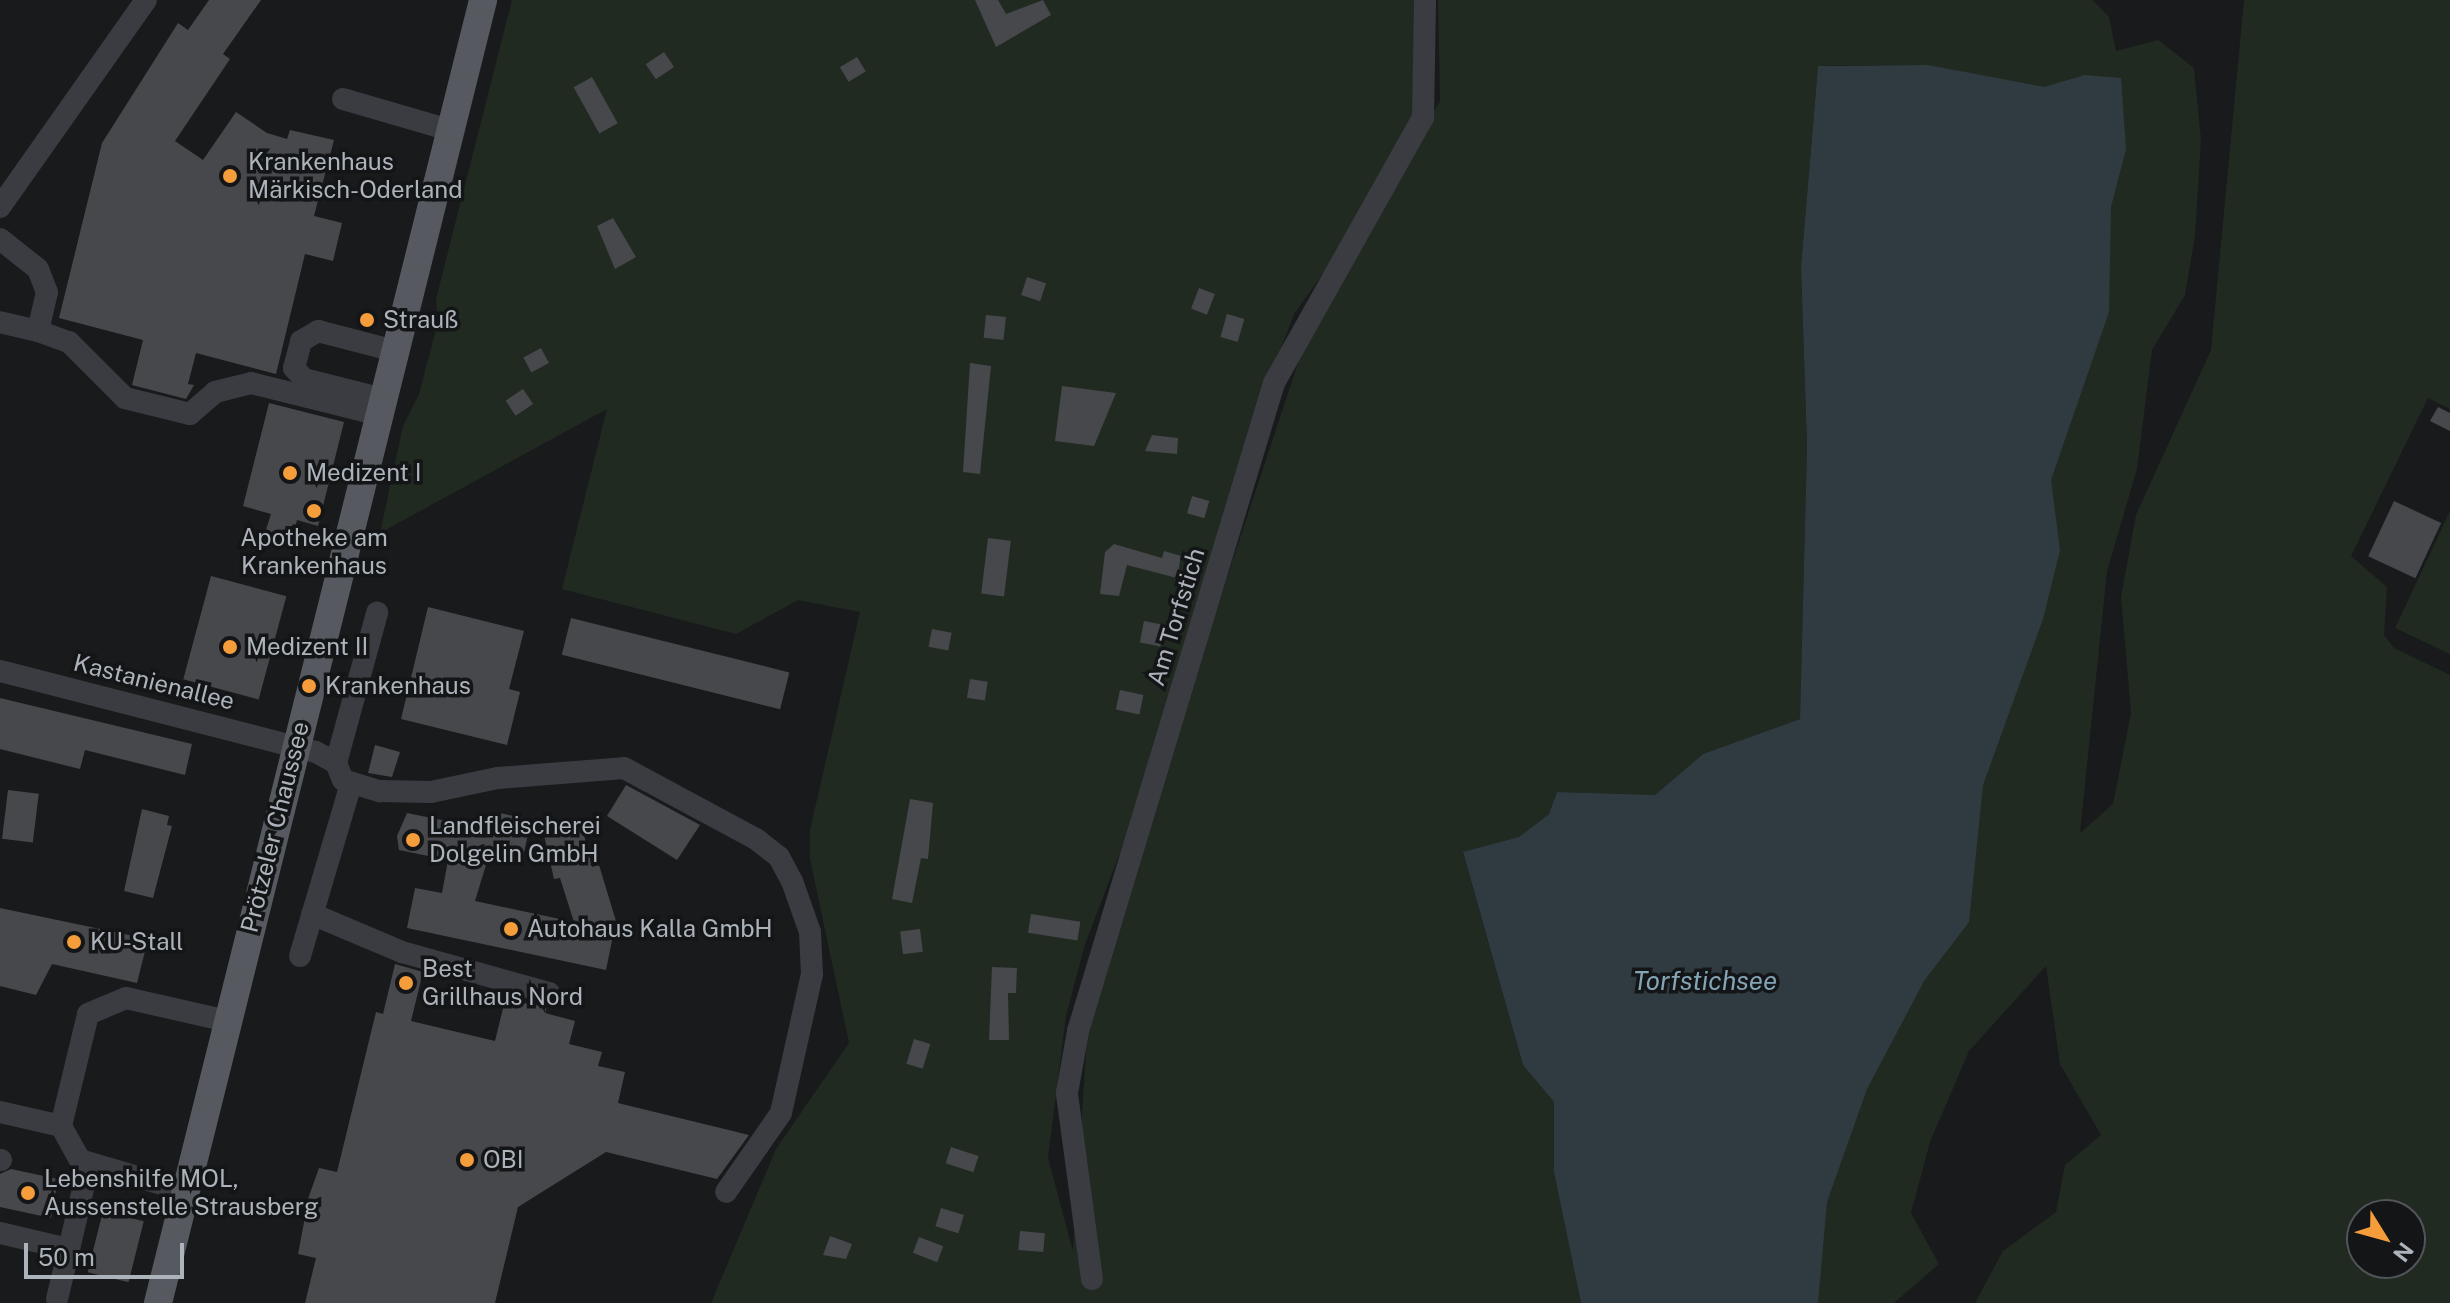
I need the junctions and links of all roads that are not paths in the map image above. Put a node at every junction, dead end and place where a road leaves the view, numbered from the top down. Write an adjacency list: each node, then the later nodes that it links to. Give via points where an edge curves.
1 (146, 0): 6 (street)
2 (483, 0): 5 (main road, Prötzeler Chaussee)
3 (1425, 0): 28 (street, Am Torfstich, via 1423,118 1274,383 1078,1031 1067,1093)
4 (343, 99): 5 (street)
5 (450, 130): 10 (main road, Prötzeler Chaussee)
6 (0, 207)
7 (0, 239): 9 (street, via 38,269 47,292)
8 (0, 322): 9 (street)
9 (38, 331): 11 (street, via 69,342 125,398 190,414 204,390 251,383)
10 (385, 349): 11 (main road, Prötzeler Chaussee); 11 (street, via 318,331 301,341 294,368 304,379)
11 (381, 407): 14 (main road, Prötzeler Chaussee)
12 (377, 613): 15 (street)
13 (0, 671): 14 (street, Kastanienallee)
14 (294, 746): 15 (street, Kastanienallee); 20 (main road, Prötzeler Chaussee)
15 (336, 763): 16 (street)
16 (351, 784): 17 (street); 25 (street, via 431,792 498,778 624,768 779,857 810,932 812,974 781,1113)
17 (312, 914): 18 (street); 19 (street, via 402,952)
18 (300, 956)
19 (549, 993)
20 (227, 1021): 22 (street, via 126,998 88,1014); 24 (main road, Prötzeler Chaussee)
21 (0, 1112): 22 (street)
22 (61, 1126): 23 (street, via 80,1160)
23 (89, 1164): 24 (street); 27 (street)
24 (185, 1191): 30 (main road, Prötzeler Chaussee)
25 (726, 1192)
26 (0, 1233): 27 (street)
27 (69, 1249): 29 (street)
28 (1092, 1279)
29 (57, 1299)
30 (158, 1303)

